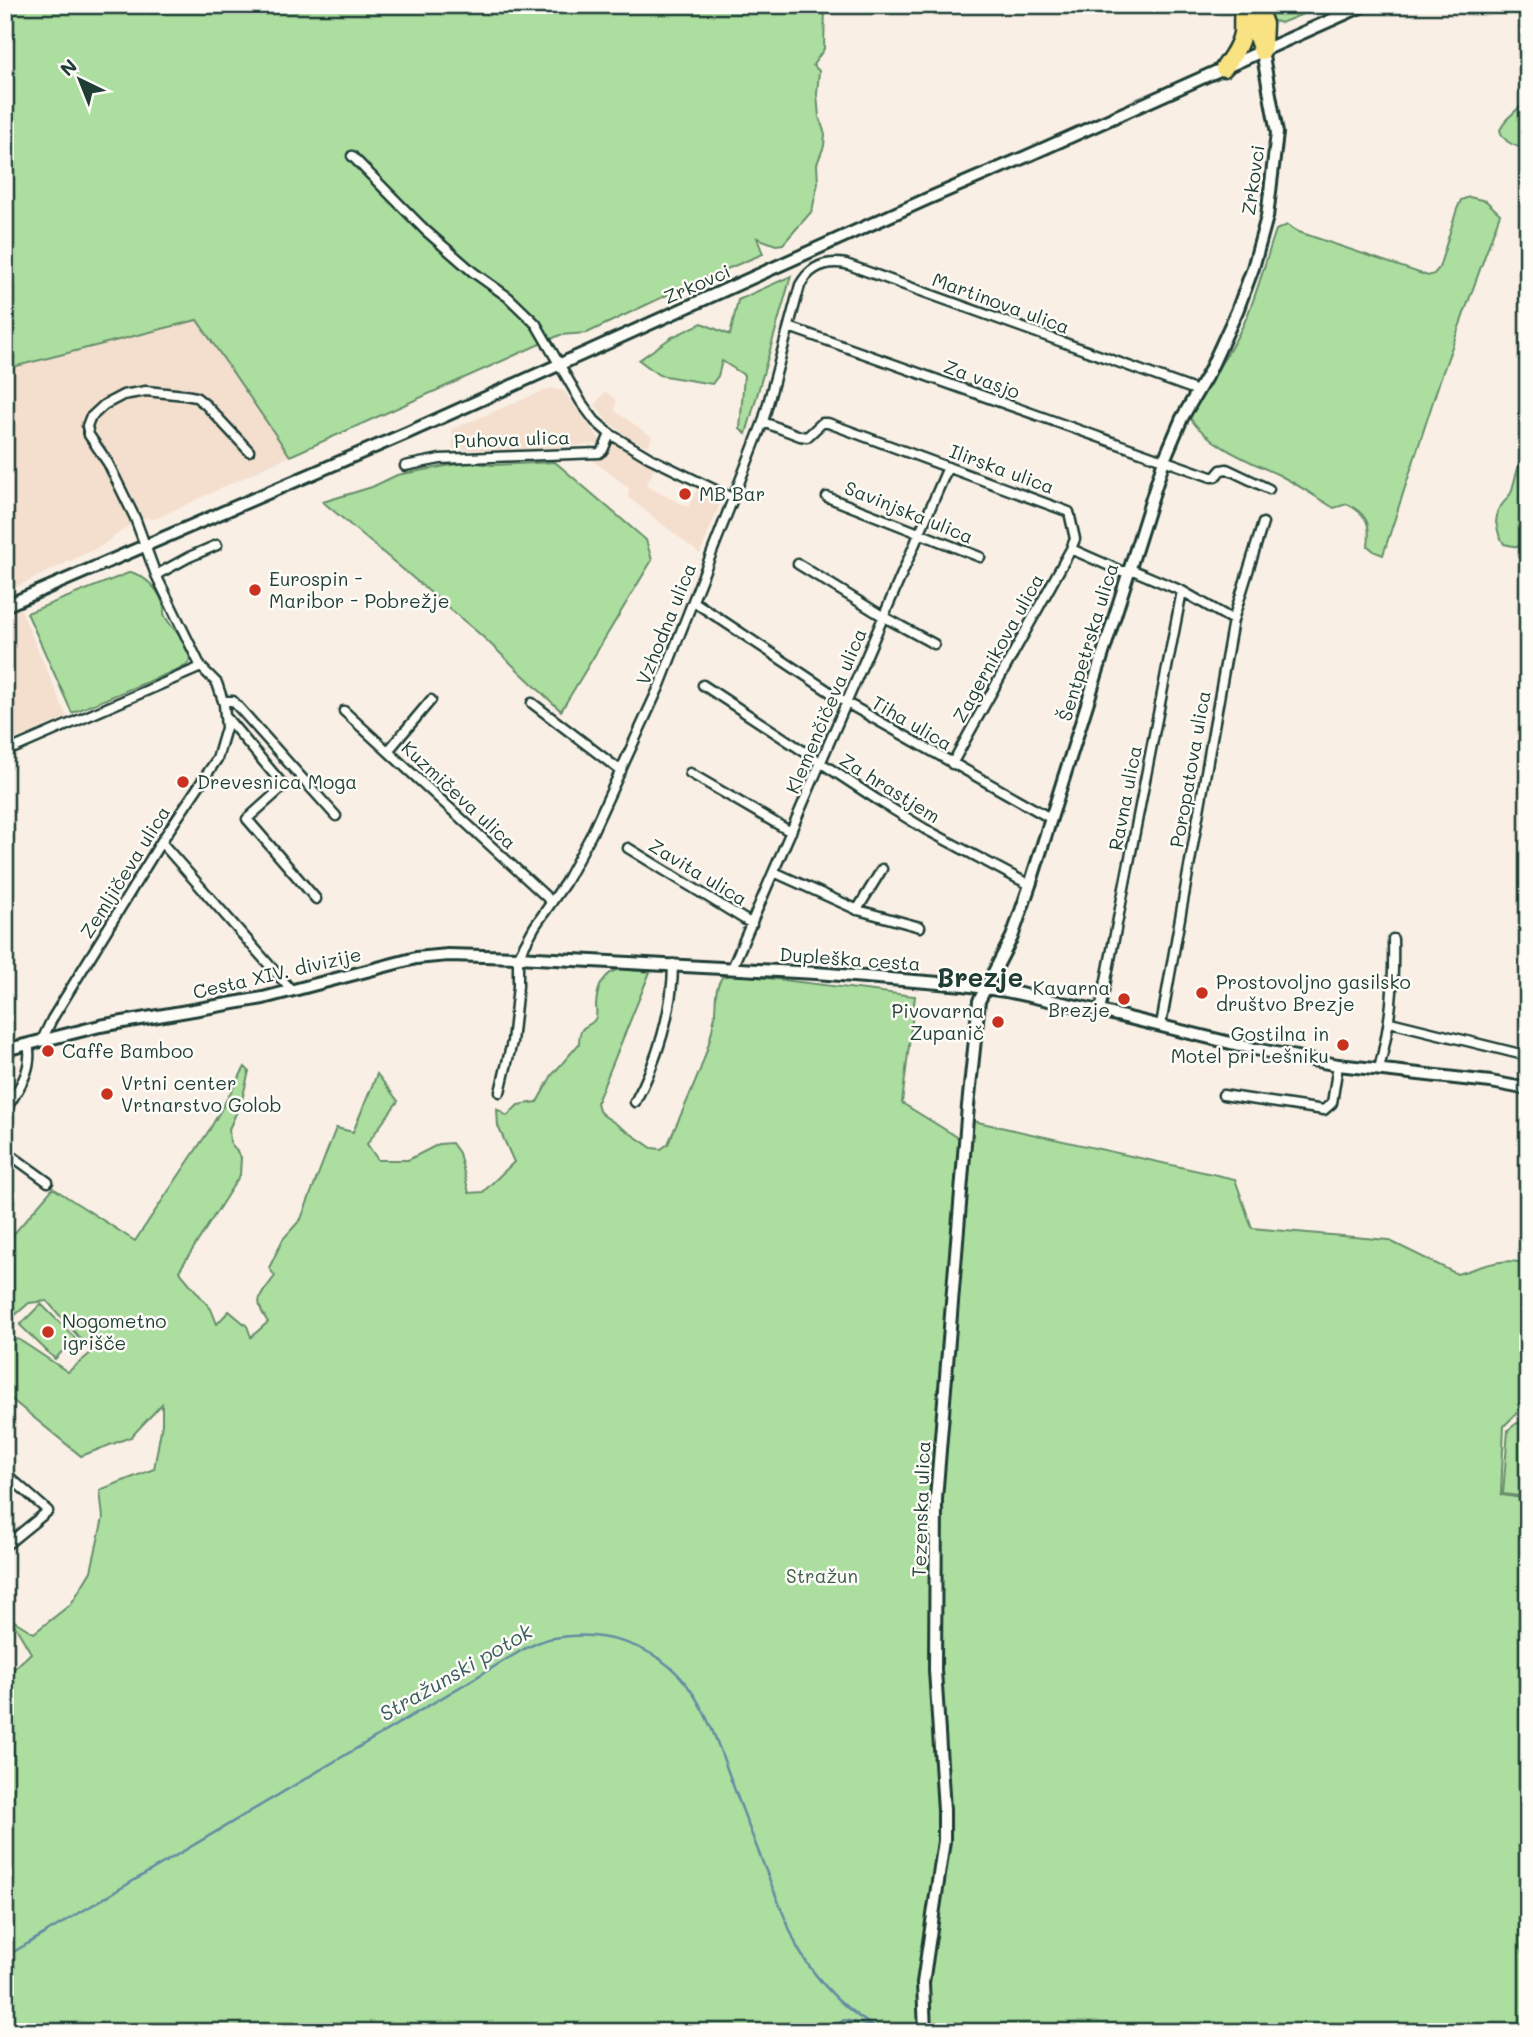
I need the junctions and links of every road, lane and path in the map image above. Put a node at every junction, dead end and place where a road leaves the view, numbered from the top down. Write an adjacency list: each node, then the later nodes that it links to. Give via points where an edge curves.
1 (1245, 5): 4 (highway); 5 (highway, via 1242,34)
2 (1257, 5): 4 (highway, via 1264,24)
3 (1365, 5): 4 (street, Zrkovci)
4 (1262, 51): 5 (street, Zrkovci); 8 (street, Zrkovci, via 1276,120 1276,145 1267,217)
5 (1224, 68): 10 (street, Zrkovci)
6 (352, 156): 10 (street, via 472,272 523,310)
7 (800, 285): 9 (street, Vzhodna ulica); 11 (street, Martinova ulica, via 819,265 846,264)
8 (1237, 311): 11 (street, Šentpetrska ulica)
9 (789, 327): 12 (street, Vzhodna ulica); 15 (street, Za vasjo)
10 (560, 365): 13 (street, via 587,411); 23 (street, Zrkovci)
11 (1198, 391): 15 (street, Šentpetrska ulica)
12 (763, 422): 17 (street, Ilirska ulica, via 807,437 828,423); 20 (street, Vzhodna ulica)
13 (610, 434): 16 (street, Puhova ulica, via 599,453 440,459); 20 (street)
14 (249, 451): 23 (street, Zemljičeva ulica, via 196,397 135,392 97,410 87,426 89,435 108,463)
15 (1164, 460): 18 (street, Za vasjo, via 1215,478 1227,469); 28 (street, Šentpetrska ulica)
16 (405, 466)
17 (948, 467): 22 (street, Klemenčičeva ulica); 25 (street, Ilirska ulica, via 1066,510 1075,540)
18 (1269, 489)
19 (827, 497): 22 (street, Savinjska ulica)
20 (732, 498): 31 (street, Vzhodna ulica)
21 (1264, 523): 34 (street, Poropatova ulica)
22 (920, 533): 26 (street, Savinjska ulica); 33 (street, Klemenčičeva ulica)
23 (144, 545): 29 (street, Zemljičeva ulica); 32 (street)
24 (217, 545): 29 (street)
25 (1071, 548): 28 (street, via 1121,571); 47 (street, Zagernikova ulica)
26 (980, 557)
27 (797, 564): 33 (street)
28 (1129, 570): 30 (street); 51 (street, Šentpetrska ulica)
29 (156, 575): 36 (street, Zemljičeva ulica)
30 (1182, 591): 34 (street); 69 (street, Ravna ulica)
31 (693, 601): 40 (street, Tiha ulica); 48 (street, Vzhodna ulica)
32 (5, 606)
33 (884, 617): 35 (street); 40 (street, Klemenčičeva ulica)
34 (1233, 620): 71 (street, Poropatova ulica)
35 (934, 644)
36 (201, 667): 39 (street, Zemljičeva ulica, via 217,683); 44 (street)
37 (703, 685): 46 (street, Za hrastjem)
38 (431, 700): 45 (street)
39 (223, 701): 43 (street, Zemljičeva ulica); 50 (street, Zemljičeva ulica, via 233,701)
40 (845, 702): 46 (street, Klemenčičeva ulica); 47 (street, Tiha ulica)
41 (532, 703): 48 (street)
42 (344, 711): 45 (street, Kuzmičeva ulica)
43 (226, 717): 53 (street, Zemljičeva ulica, via 217,759); 58 (street, Zemljičeva ulica, via 284,786 247,819)
44 (5, 751)
45 (388, 751): 59 (street, Kuzmičeva ulica)
46 (820, 763): 52 (street, Klemenčičeva ulica); 57 (street, Za hrastjem, via 925,829)
47 (952, 764): 51 (street, Tiha ulica)
48 (621, 771): 59 (street, Vzhodna ulica)
49 (690, 773): 52 (street)
50 (336, 816)
51 (1050, 818): 57 (street, Šentpetrska ulica)
52 (791, 832): 56 (street, Klemenčičeva ulica)
53 (161, 842): 68 (street); 72 (street, Zemljičeva ulica)
54 (628, 848): 61 (street, Zavita ulica)
55 (882, 869): 60 (street)
56 (774, 872): 60 (street); 61 (street, Klemenčičeva ulica)
57 (1030, 885): 67 (street, Šentpetrska ulica, via 1012,937)
58 (316, 899)
59 (552, 902): 64 (street, Vzhodna ulica)
60 (857, 910): 62 (street)
61 (752, 924): 66 (street, Klemenčičeva ulica)
62 (920, 927)
63 (1393, 939): 70 (street)
64 (518, 957): 65 (street, Dupleška cesta); 68 (street, Cesta XIV. divizije, via 416,958); 79 (street, via 512,1042)
65 (673, 964): 66 (street, Dupleška cesta); 81 (street, via 670,1003)
66 (732, 968): 67 (street, Dupleška cesta)
67 (986, 989): 69 (street, Dupleška cesta); 87 (street, Tezenska ulica, via 978,1007 968,1106 936,1499 935,1670 944,1821 923,1983)
68 (292, 991): 72 (street, Cesta XIV. divizije)
69 (1100, 1011): 71 (street, Dupleška cesta)
70 (1390, 1022): 75 (street); 77 (street)
71 (1161, 1025): 76 (street, Dupleška cesta)
72 (42, 1040): 73 (street, Cesta XIV. divizije)
73 (27, 1044): 74 (street, Cesta XIV. divizije); 82 (street, via 29,1070)
74 (5, 1050)
75 (1528, 1056)
76 (1338, 1065): 77 (street, Dupleška cesta); 80 (street, via 1332,1103 1324,1110)
77 (1379, 1069): 78 (street, Dupleška cesta)
78 (1528, 1089)
79 (500, 1092)
80 (1223, 1095)
81 (635, 1102)
82 (5, 1111)
83 (5, 1150): 84 (street)
84 (48, 1182)
85 (5, 1473): 86 (street, via 48,1511)
86 (5, 1546)
87 (925, 2032)

